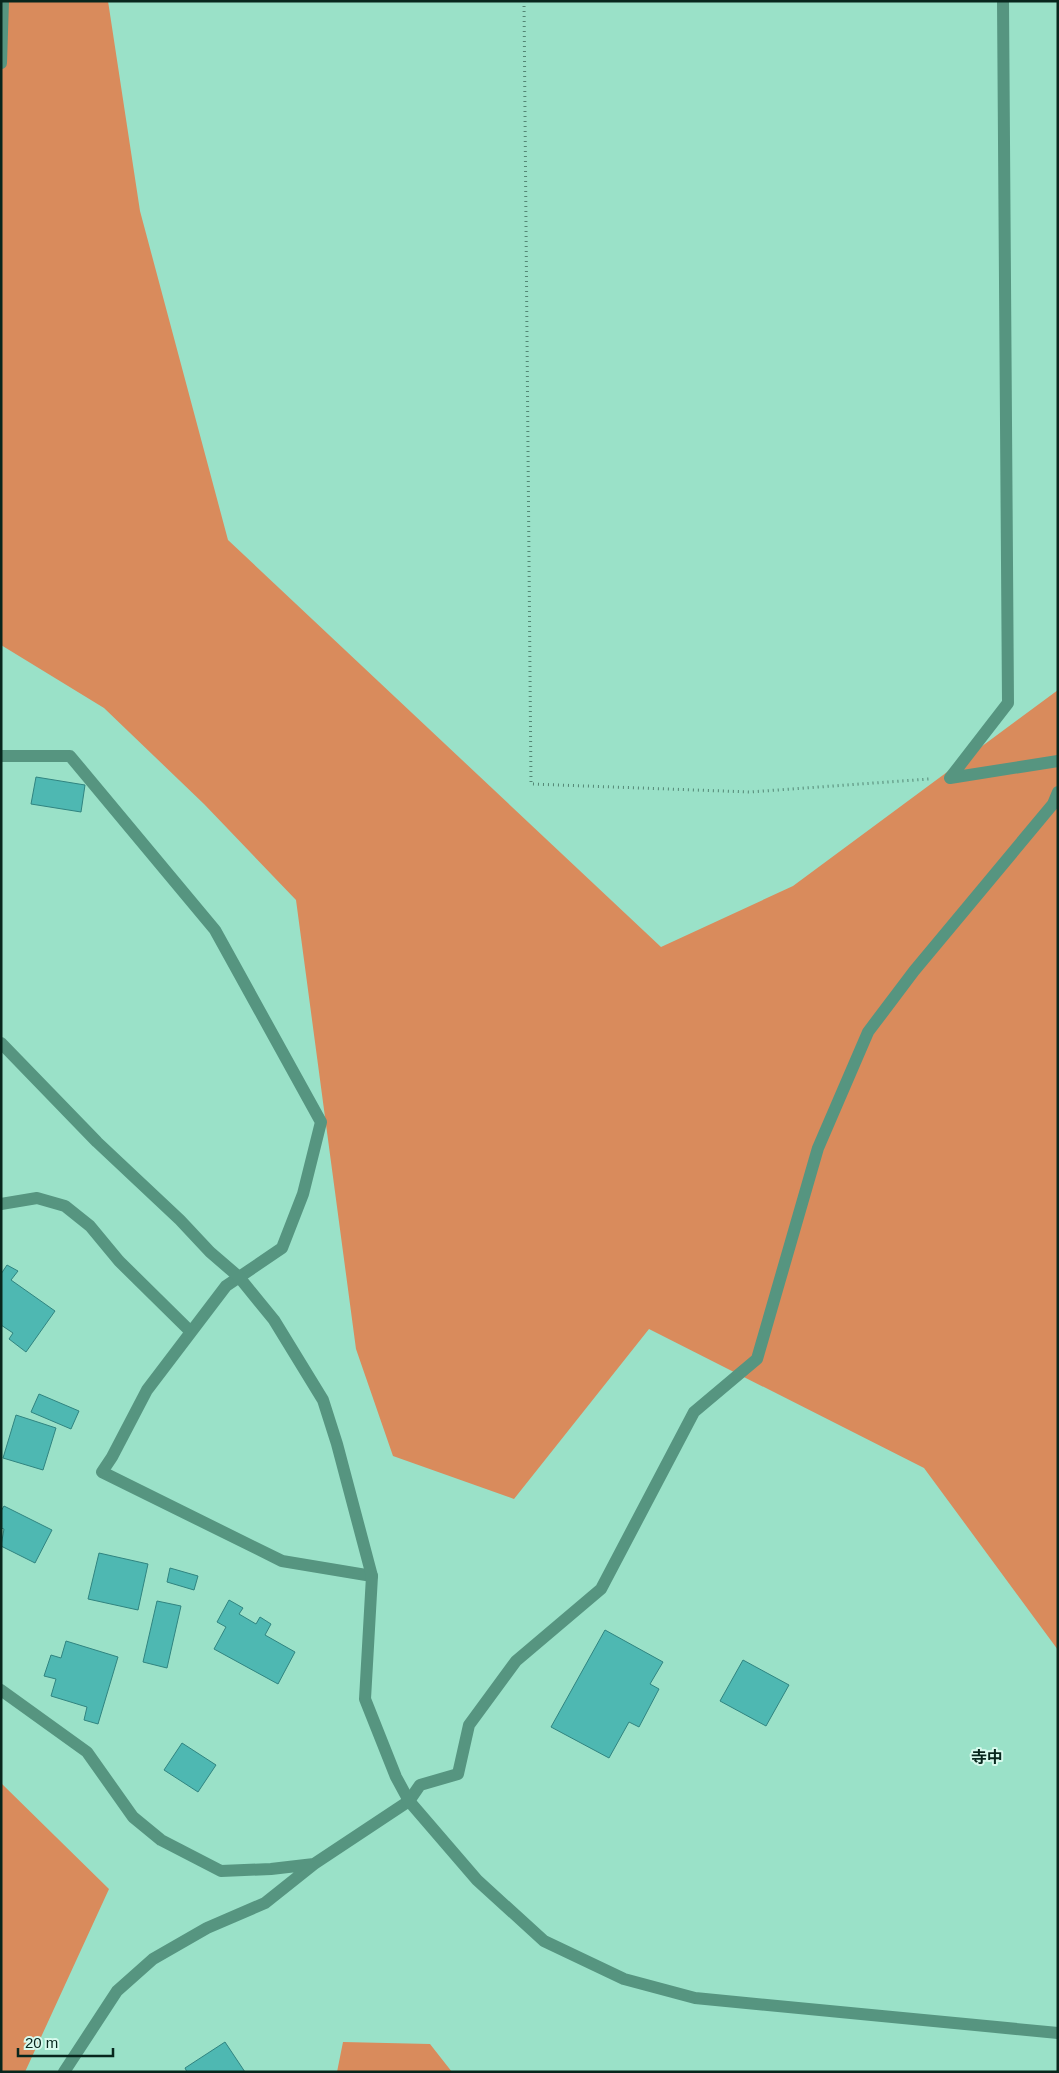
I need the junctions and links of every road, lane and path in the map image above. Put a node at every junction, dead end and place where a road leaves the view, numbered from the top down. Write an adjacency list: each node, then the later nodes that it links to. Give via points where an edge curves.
1 (3, 1): 4 (street)
2 (524, 1): 7 (path, via 531,784 750,792)
3 (1003, 1): 7 (street, via 1008,702)
4 (1, 62)
5 (1, 756): 11 (street, via 70,756 216,930 321,1122 302,1194 282,1248)
6 (1058, 761): 7 (street)
7 (950, 778)
8 (1058, 792): 15 (street, via 1053,804 914,971 868,1032 818,1148 757,1359 694,1412 601,1589 516,1661 469,1725 458,1774 420,1785)
9 (1, 1043): 11 (street, via 97,1142)
10 (1, 1204): 12 (street, via 37,1198 65,1206 90,1226 119,1261)
11 (238, 1277): 12 (street, via 226,1286); 13 (street, via 274,1320 323,1400 338,1444)
12 (191, 1332): 13 (street, via 147,1390 102,1472 282,1561)
13 (372, 1576): 15 (street, via 366,1699 396,1777)
14 (1, 1690): 16 (street, via 87,1752 134,1817 161,1840 221,1871)
15 (409, 1800): 16 (street); 17 (street, via 477,1880 544,1941 624,1980 695,1998)
16 (314, 1864): 18 (street, via 265,1904 207,1928 154,1959 117,1991)
17 (1058, 2033)
18 (64, 2072)

